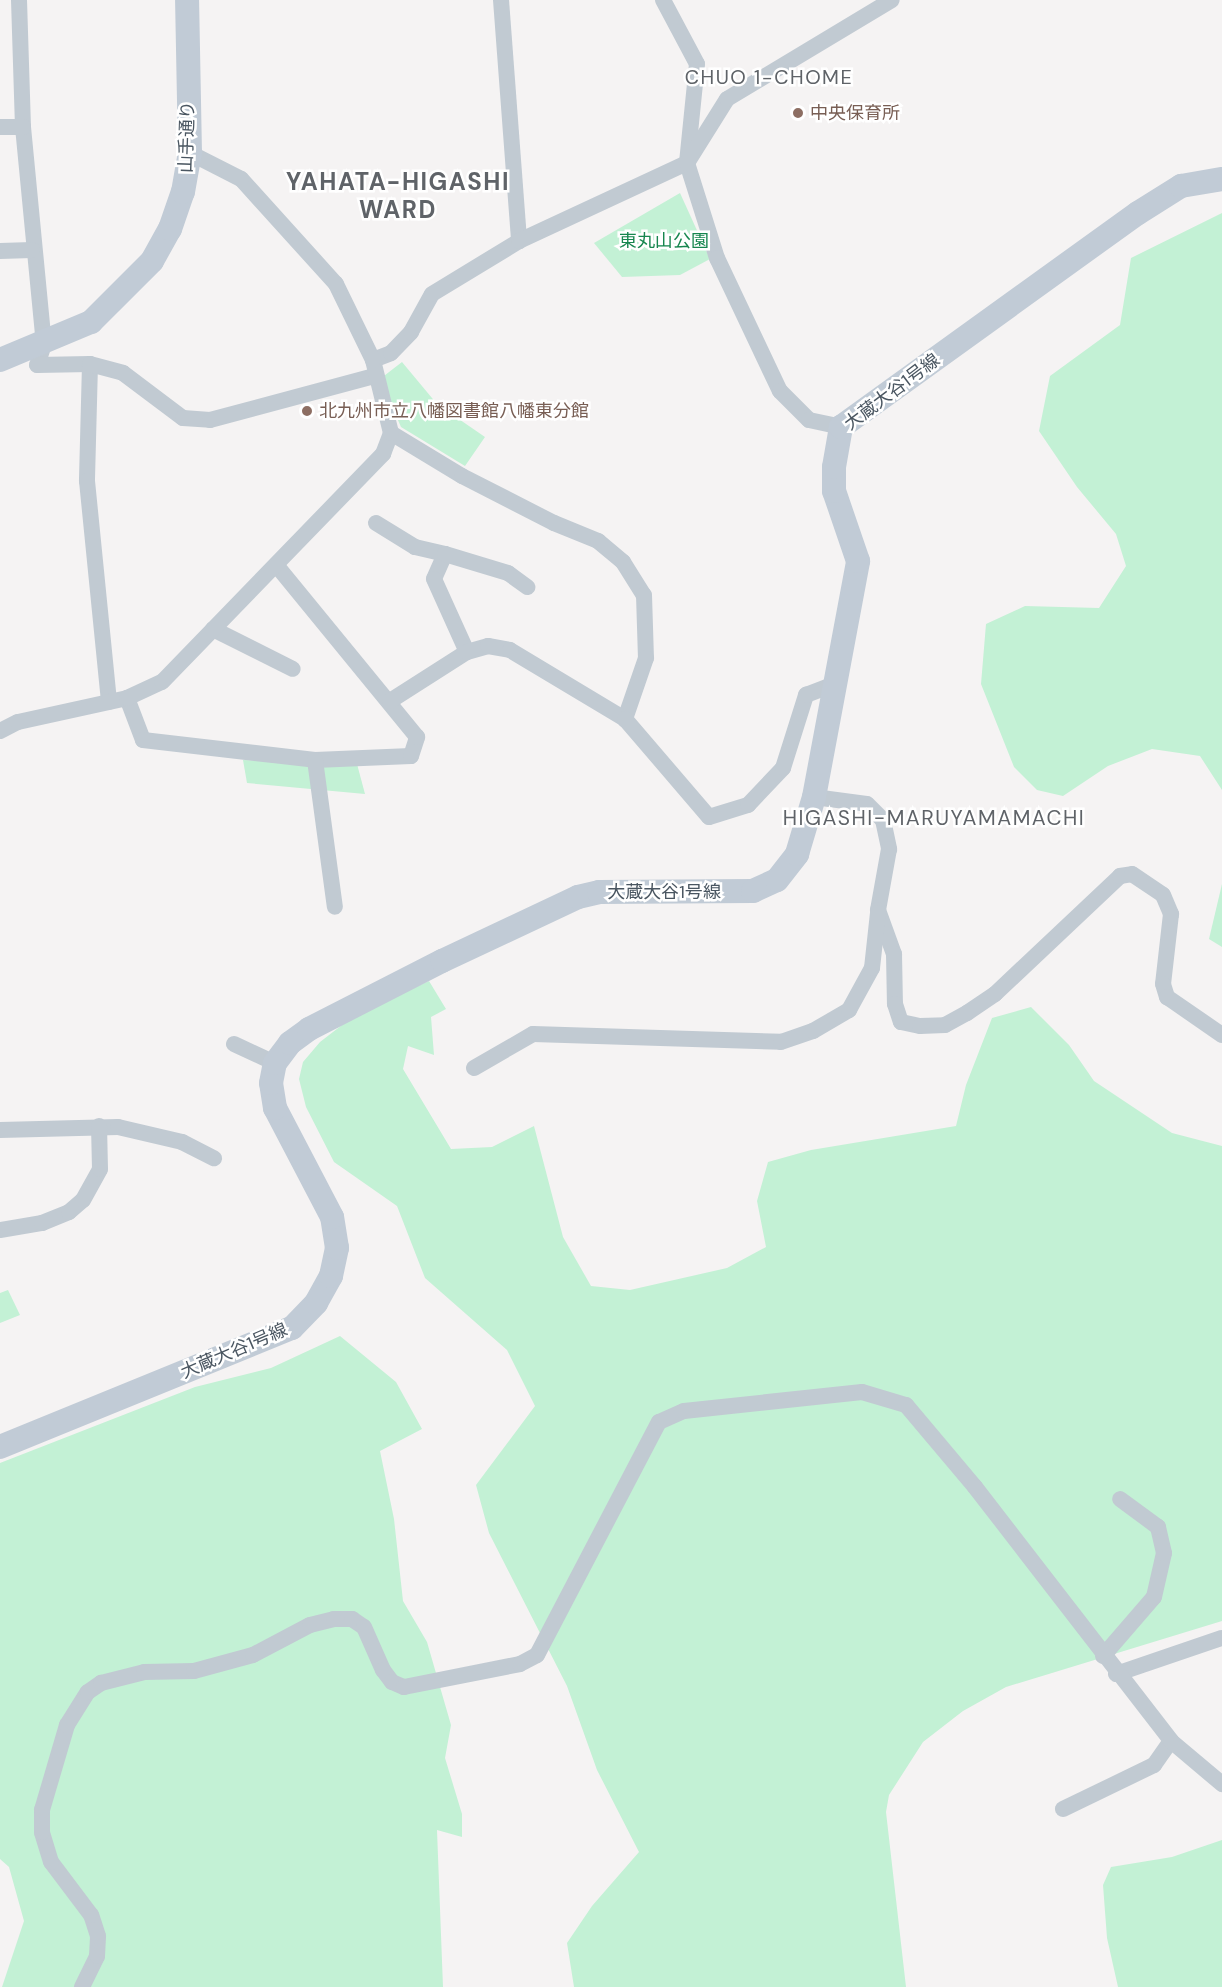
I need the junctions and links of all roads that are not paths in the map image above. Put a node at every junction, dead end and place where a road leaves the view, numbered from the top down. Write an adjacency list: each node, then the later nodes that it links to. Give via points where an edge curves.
1 (20, 0): 7 (street)
2 (187, 0): 8 (street, 山手通り)
3 (501, 0): 11 (street)
4 (663, 0): 9 (street, via 696,64)
5 (892, 0): 9 (street, via 727,99)
6 (0, 127): 7 (street)
7 (23, 127): 12 (street)
8 (190, 153): 14 (street, 山手通り, via 183,192 170,229 152,261 128,290 91,322); 17 (street, via 241,179 336,284)
9 (687, 163): 11 (street); 18 (street, via 717,258 780,391 809,420)
10 (1222, 179): 18 (street, 大蔵大谷1号線, via 1181,186 1138,213)
11 (519, 241): 17 (street, via 432,294 411,332)
12 (32, 250): 13 (street); 14 (street)
13 (0, 251)
14 (44, 344): 15 (street, 山手通り); 16 (street, via 37,365)
15 (0, 360)
16 (90, 364): 17 (street, via 123,373 183,418 210,420); 30 (street, via 87,481)
17 (374, 368): 19 (street)
18 (841, 427): 27 (street, 大蔵大谷1号線, via 834,491 858,561)
19 (391, 433): 22 (street, via 383,454); 31 (street, via 554,524 598,541 622,562 644,595 646,658)
20 (376, 523): 21 (street, via 415,546)
21 (445, 554): 23 (street, via 508,573); 25 (street, via 434,579)
22 (276, 565): 24 (street); 29 (street)
23 (527, 587)
24 (213, 629): 26 (street); 28 (street, via 162,682)
25 (467, 652): 29 (street); 31 (street, via 488,646 510,650)
26 (293, 669)
27 (834, 684): 31 (street, via 806,695 783,768 748,805 708,817); 34 (street, 大蔵大谷1号線)
28 (127, 699): 30 (street); 33 (street, via 143,740)
29 (390, 701): 33 (street, via 417,737 411,756)
30 (109, 702): 32 (street, via 18,722)
31 (625, 719)
32 (0, 731)
33 (315, 760): 35 (street)
34 (814, 796): 36 (street, via 867,804 883,820 889,849); 39 (street, 大蔵大谷1号線, via 797,854 777,880 753,891 599,892 559,903 309,1029 290,1042)
35 (335, 907)
36 (878, 909): 37 (street, via 894,954 895,1004 901,1022 920,1026 945,1024 995,994 1120,876 1132,874 1163,896 1170,914 1163,984 1167,998); 40 (street, via 872,968 849,1010 813,1031 781,1042 533,1034)
37 (1222, 1035)
38 (234, 1044): 39 (street)
39 (275, 1063): 45 (street, 大蔵大谷1号線, via 271,1083 275,1108 332,1217 337,1248 331,1276 316,1303 292,1328)
40 (474, 1068)
41 (99, 1126): 42 (street); 43 (street, via 182,1142); 44 (street, via 100,1169 83,1200 69,1212 42,1223)
42 (0, 1130)
43 (213, 1158)
44 (0, 1230)
45 (0, 1447)
46 (1120, 1499): 48 (street, via 1158,1527 1164,1553 1154,1597)
47 (1222, 1638): 49 (street)
48 (1103, 1656): 49 (street); 53 (street, via 975,1487 906,1406 862,1392 684,1411 658,1422 537,1655 520,1664 404,1687 392,1682 383,1671 364,1627 352,1619 334,1619 310,1625 253,1655 194,1671 144,1672 101,1683 88,1692 67,1725 42,1810 42,1832 51,1862 91,1915 98,1936 97,1956)
49 (1116, 1674): 50 (street)
50 (1171, 1742): 51 (street); 52 (street, via 1154,1765)
51 (1222, 1784)
52 (1063, 1809)
53 (82, 1987)

